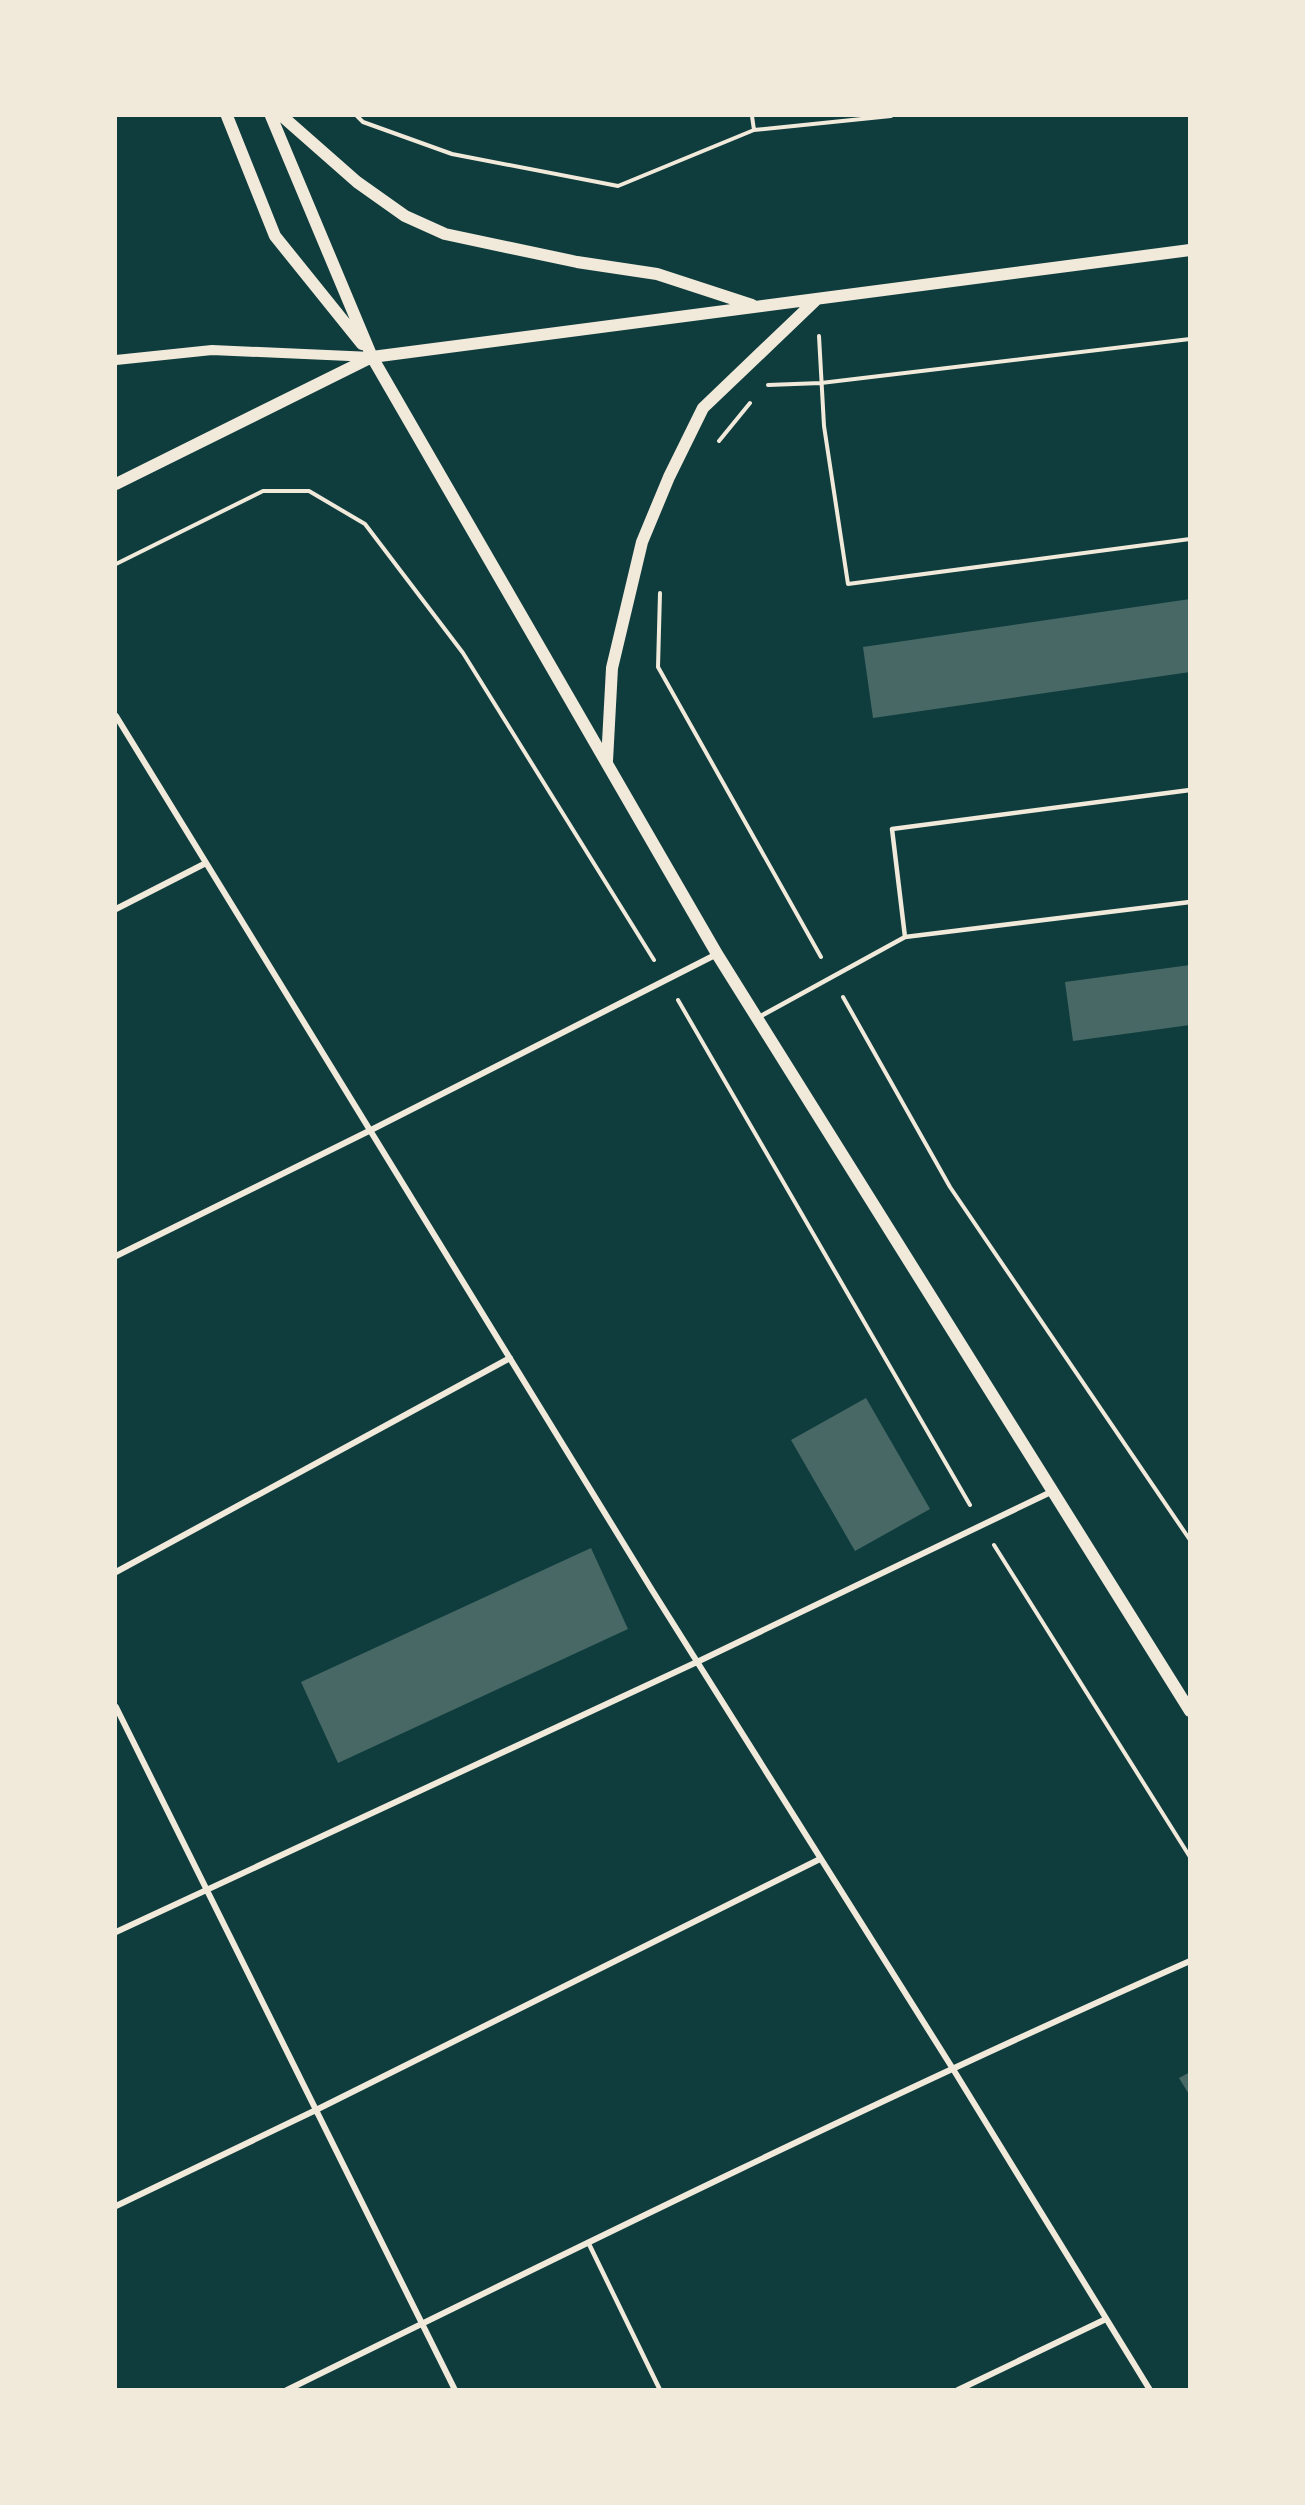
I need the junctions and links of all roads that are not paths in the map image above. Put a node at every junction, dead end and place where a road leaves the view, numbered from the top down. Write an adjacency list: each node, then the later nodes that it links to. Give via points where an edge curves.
1 (227, 116): 7 (main road, via 275,236)
2 (271, 116): 7 (main road)
3 (282, 116): 6 (main road, via 357,182 405,216 445,234 577,262 657,274)
4 (1190, 250): 5 (main road)
5 (817, 299): 6 (main road); 11 (main road, via 703,408 669,477 642,542 612,668)
6 (756, 307): 7 (main road)
7 (372, 357): 8 (street, via 212,350); 9 (main road); 11 (main road)
8 (116, 360)
9 (116, 484)
10 (116, 716): 13 (street)
11 (606, 762): 17 (main road)
12 (1190, 790): 16 (lane, via 892,829)
13 (206, 863): 15 (street); 19 (street)
14 (1190, 902): 16 (lane)
15 (116, 909)
16 (905, 937): 18 (lane)
17 (717, 954): 18 (main road); 19 (street)
18 (757, 1018): 22 (main road)
19 (371, 1130): 20 (street); 21 (street)
20 (116, 1256)
21 (510, 1358): 23 (street); 24 (street)
22 (1053, 1491): 24 (street); 26 (main road)
23 (116, 1572)
24 (697, 1662): 27 (street); 28 (street)
25 (116, 1707): 28 (street)
26 (1190, 1712)
27 (820, 1859): 31 (street); 32 (street)
28 (205, 1888): 29 (street); 32 (street)
29 (116, 1932)
30 (1190, 1961): 31 (street)
31 (953, 2068): 34 (street); 35 (street)
32 (316, 2110): 33 (street); 36 (street)
33 (116, 2206)
34 (588, 2242): 36 (street); 39 (lane)
35 (1106, 2319): 40 (street); 41 (street)
36 (422, 2324): 37 (street); 38 (street)
37 (287, 2390)
38 (455, 2390)
39 (660, 2390)
40 (958, 2390)
41 (1150, 2390)

